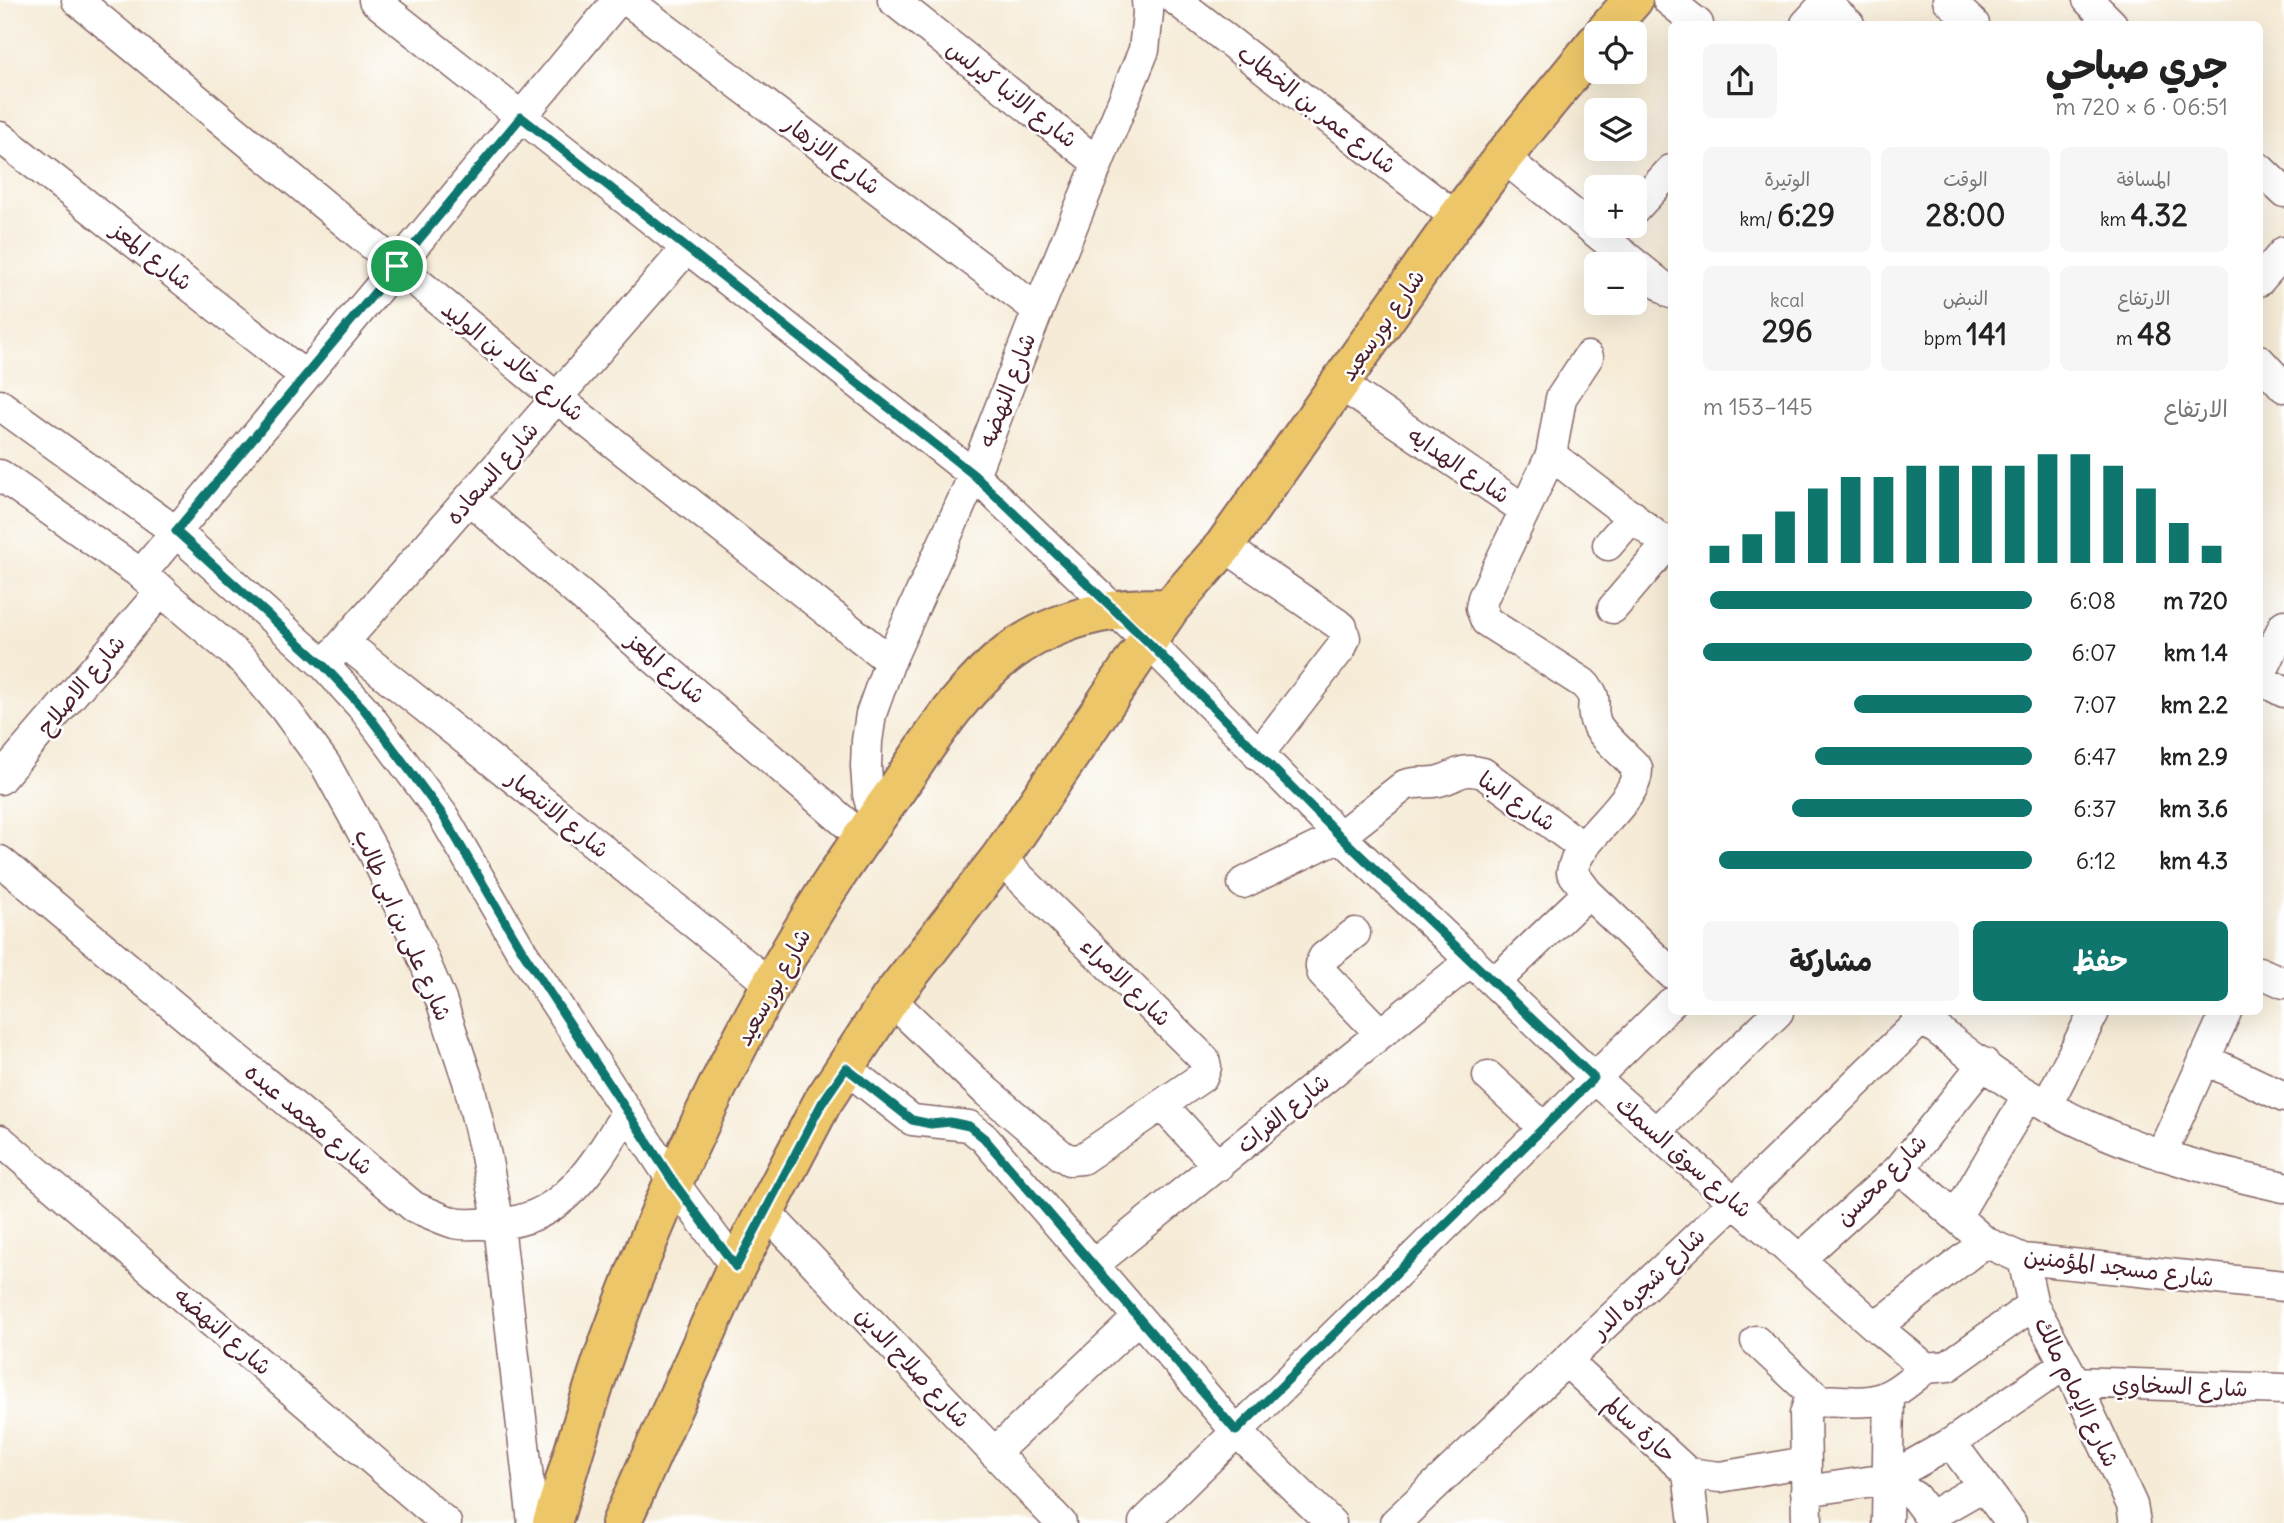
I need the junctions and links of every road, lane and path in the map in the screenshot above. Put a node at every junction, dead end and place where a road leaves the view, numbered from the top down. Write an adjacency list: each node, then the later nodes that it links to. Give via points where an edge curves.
1 (78, 0): 30 (street, شارع خالد بن الوليد)
2 (374, 0): 17 (street, شارع سوق السمك)
3 (618, 0): 17 (street, شارع الاصلاح)
4 (626, 0): 33 (street, شارع الازهار)
5 (893, 0): 20 (street, شارع الانبا كيرلس)
6 (1147, 0): 20 (street, شارع النهضه, via 1144,50)
7 (1176, 0): 26 (street, شارع عمر بن الخطاب)
8 (1668, 0): 12 (street)
9 (1948, 0): 14 (street)
10 (2088, 0): 15 (street)
11 (1820, 9): 13 (street)
12 (1694, 21)
13 (1843, 21)
14 (1971, 21)
15 (2109, 21)
16 (1584, 58): 19 (main road, شارع بورسعيد)
17 (521, 117): 28 (street, شارع سوق السمك); 30 (street, شارع الاصلاح)
18 (0, 137): 36 (street, شارع المعز)
19 (1503, 157): 25 (street); 26 (main road, شارع بورسعيد)
20 (1098, 163): 33 (street, شارع النهضه)
21 (2263, 172): 23 (street)
22 (1668, 173): 24 (street)
23 (2284, 192)
24 (1647, 196)
25 (1584, 213)
26 (1457, 218): 37 (main road, شارع بورسعيد)
27 (1618, 238): 32 (street)
28 (687, 248): 39 (street, شارع السعاده); 43 (street, شارع سوق السمك)
29 (2284, 252): 31 (street)
30 (397, 266): 36 (street, شارع الاصلاح); 39 (street, شارع خالد بن الوليد)
31 (2263, 276)
32 (1668, 290)
33 (1038, 310): 43 (street, شارع النهضه)
34 (1588, 357): 41 (street, via 1561,398)
35 (2263, 364): 38 (street)
36 (305, 376): 47 (street, شارع الاصلاح)
37 (1340, 384): 45 (street, شارع الهدايه); 50 (main road, شارع بورسعيد)
38 (2284, 387)
39 (557, 398): 44 (street, شارع السعاده); 59 (street, شارع خالد بن الوليد)
40 (0, 405): 47 (street)
41 (1551, 455): 45 (street); 46 (street)
42 (0, 475): 52 (street, شارع على بن ابى طالب)
43 (974, 475): 55 (street, شارع سوق السمك); 59 (street, شارع النهضه)
44 (469, 499): 57 (street, شارع السعاده); 66 (street, شارع المعز)
45 (1525, 510): 68 (street, شارع الهدايه, via 1483,598 1482,614 1486,621 1583,683 1595,701 1595,721 1600,729 1637,768 1635,785)
46 (1633, 516): 48 (street); 49 (street)
47 (176, 531): 52 (street, شارع الاصلاح); 60 (street)
48 (1668, 542)
49 (1608, 545)
50 (1224, 546): 53 (main road, شارع بورسعيد); 64 (street, via 1342,627 1345,638)
51 (1668, 546): 54 (street)
52 (151, 582): 65 (street, شارع الاصلاح); 110 (street, شارع على بن ابى طالب, via 245,662 284,708 325,764 374,853 441,1000 468,1081)
53 (1170, 608): 55 (main road, شارع بورسعيد); 58 (main road, شارع بورسعيد)
54 (1613, 608)
55 (1113, 610): 58 (street, شارع سوق السمك); 66 (main road, شارع بورسعيد, via 1050,629 1011,651 979,678)
56 (2284, 625): 61 (street)
57 (344, 642): 60 (street, شارع السعاده); 79 (street, شارع الانتصار)
58 (1149, 643): 64 (street, شارع سوق السمك); 69 (main road, شارع بورسعيد)
59 (890, 661): 66 (street, شارع النهضه, via 871,714 867,741)
60 (324, 666): 97 (street, via 363,708 442,814 523,952)
61 (2263, 670)
62 (2263, 681): 63 (street)
63 (2284, 692)
64 (1258, 755): 67 (street, شارع سوق السمك)
65 (0, 779)
66 (868, 829): 79 (main road, شارع بورسعيد)
67 (1340, 836): 68 (street, شارع البنا, via 1405,785 1439,781 1471,770 1483,773); 71 (street, شارع البنا); 74 (street, شارع سوق السمك)
68 (1584, 848): 72 (street, شارع الهدايه, via 1572,873)
69 (1000, 858): 80 (main road, شارع بورسعيد); 96 (street, شارع الامراء, via 1204,1059 1202,1077)
70 (0, 861): 110 (street, شارع محمد عبده, via 414,1207 455,1223)
71 (1243, 883)
72 (1588, 893): 75 (street, شارع الهدايه); 77 (street)
73 (1355, 933): 87 (street, via 1324,957 1321,968)
74 (1472, 960): 77 (street, شارع سوق السمك); 87 (street, شارع الفرات)
75 (1668, 970)
76 (2263, 974): 78 (street)
77 (1494, 982): 92 (street, شارع سوق السمك)
78 (2284, 983)
79 (771, 985): 105 (main road, شارع بورسعيد)
80 (890, 999): 90 (main road, شارع بورسعيد); 93 (street)
81 (1668, 1006): 92 (street)
82 (1775, 1015): 100 (street)
83 (1921, 1015): 107 (street, شارع شجره الدر)
84 (1923, 1015): 89 (street)
85 (2092, 1015): 95 (street)
86 (2225, 1015): 88 (street)
87 (1380, 1033): 103 (street, شارع الفرات)
88 (2204, 1059): 94 (street); 102 (street)
89 (1984, 1063): 95 (street); 104 (street, شارع محسن)
90 (846, 1068): 98 (street, via 912,1120); 108 (main road, شارع بورسعيد, via 822,1103)
91 (1488, 1076): 99 (street)
92 (1594, 1078): 99 (street); 100 (street, شارع سوق السمك)
93 (987, 1092): 96 (street, via 1069,1160 1082,1159); 98 (street)
94 (2284, 1097)
95 (2037, 1100): 102 (street); 109 (street)
96 (1162, 1105): 103 (street)
97 (627, 1112): 105 (street); 110 (street, شارع محمد عبده, via 592,1168 567,1196 535,1215)
98 (950, 1122): 114 (street, via 969,1126 984,1138)
99 (1544, 1128): 127 (street)
100 (1656, 1132): 107 (street, شارع سوق السمك)
101 (0, 1140): 135 (street, شارع النهضه)
102 (2161, 1155): 106 (street)
103 (1218, 1166): 114 (street, شارع الفرات)
104 (1900, 1168): 109 (street, شارع مسجد المؤمنين); 112 (street, شارع محسن)
105 (674, 1183): 115 (street); 137 (main road, شارع بورسعيد, via 606,1353)
106 (2284, 1187)
107 (1735, 1201): 112 (street, شارع سوق السمك); 121 (street, شارع شجره الدر)
108 (765, 1210): 115 (main road, شارع بورسعيد); 129 (street, شارع صلاح الدين)
109 (1957, 1215): 111 (street, شارع مسجد المؤمنين)
110 (499, 1225): 136 (street, شارع على بن ابى طالب)
111 (1985, 1242): 113 (street, شارع مسجد المؤمنين); 119 (street)
112 (1800, 1259): 119 (street, شارع سوق السمك)
113 (2023, 1259): 116 (street, شارع مسجد المؤمنين); 117 (street, شارع الإمام مالك)
114 (1093, 1265): 118 (street)
115 (736, 1267): 138 (main road, شارع بورسعيد)
116 (2284, 1286)
117 (2033, 1305): 122 (street, via 1948,1366); 123 (street, شارع الإمام مالك)
118 (1138, 1318): 127 (street); 129 (street)
119 (1876, 1327): 122 (street, شارع سوق السمك)
120 (1756, 1341): 126 (street)
121 (1566, 1361): 130 (street, حارة سالم); 142 (street, شارع شجره الدر)
122 (1926, 1368): 125 (street)
123 (2070, 1373): 124 (street, شارع السخاوي); 128 (street); 147 (street, شارع الإمام مالك, via 2132,1505)
124 (2284, 1389)
125 (1889, 1395): 126 (street, via 1869,1401); 132 (street)
126 (1819, 1400): 131 (street, via 1808,1405 1805,1414)
127 (1236, 1431): 140 (street); 141 (street)
128 (1951, 1443): 132 (street); 133 (street)
129 (994, 1453): 139 (street, شارع صلاح الدين)
130 (1688, 1473): 131 (street, حارة سالم); 143 (street)
131 (1806, 1477): 132 (street, حارة سالم); 144 (street)
132 (1887, 1479): 134 (street, via 1915,1497); 145 (street)
133 (1983, 1486): 134 (street); 146 (street)
134 (1931, 1520)
135 (446, 1523)
136 (533, 1523)
137 (552, 1523)
138 (621, 1523)
139 (1061, 1523)
140 (1144, 1523)
141 (1331, 1523)
142 (1395, 1523)
143 (1694, 1523)
144 (1807, 1523)
145 (1887, 1523)
146 (2011, 1523)
147 (2135, 1523)

